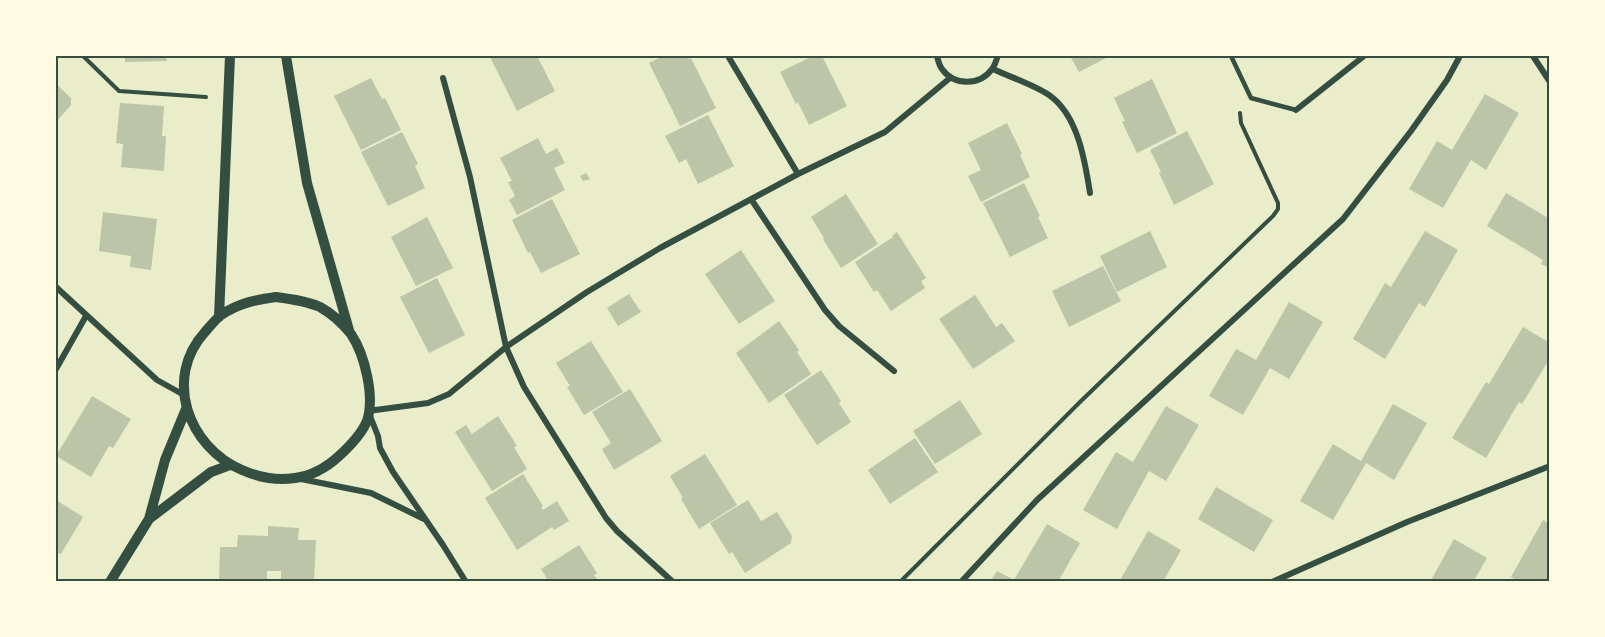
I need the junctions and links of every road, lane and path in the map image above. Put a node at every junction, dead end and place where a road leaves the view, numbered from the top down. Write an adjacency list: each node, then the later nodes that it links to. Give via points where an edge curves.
1 (83, 56): 16 (path, via 119,91)
2 (230, 56): 16 (street)
3 (286, 56): 24 (street, via 307,183)
4 (728, 56): 18 (street)
5 (937, 56): 13 (street, via 940,68)
6 (998, 56): 11 (street)
7 (1231, 56): 15 (lane)
8 (1364, 56): 17 (street)
9 (1460, 56): 40 (street, via 1412,131 1343,219 1037,500)
10 (1533, 56): 14 (street)
11 (993, 69): 13 (street, via 981,80 965,83); 19 (street, via 1050,96 1066,113 1076,131)
12 (443, 78): 25 (street, via 470,177)
13 (950, 78): 18 (street, via 885,132)
14 (1550, 82)
15 (1251, 98): 17 (lane); 39 (path, via 1240,105 1241,123 1278,202 1273,216)
16 (228, 99): 23 (street)
17 (1296, 110)
18 (798, 174): 20 (street)
19 (1090, 193)
20 (752, 199): 25 (street, via 660,248); 27 (street, via 825,310)
21 (56, 287): 22 (street)
22 (87, 316): 26 (street); 28 (street, via 157,380)
23 (219, 317): 24 (street, via 253,300 295,299 335,317); 28 (street, via 192,350 186,365)
24 (350, 333): 30 (street, via 366,370)
25 (506, 347): 30 (street, via 449,394 428,403); 38 (street, via 524,387 606,518)
26 (56, 369)
27 (894, 371)
28 (184, 395): 29 (street)
29 (186, 409): 31 (street, via 200,436); 34 (street, via 165,460)
30 (368, 411): 33 (street, via 361,432 347,449 315,472); 35 (street, via 384,456)
31 (230, 465): 33 (street, via 255,476); 34 (street, via 212,472)
32 (1550, 466): 41 (street, via 1407,522)
33 (296, 478): 35 (street, via 371,493)
34 (149, 519): 36 (street)
35 (425, 519): 37 (street)
36 (110, 582)
37 (466, 582)
38 (673, 582)
39 (900, 582)
40 (961, 582)
41 (1272, 582)

